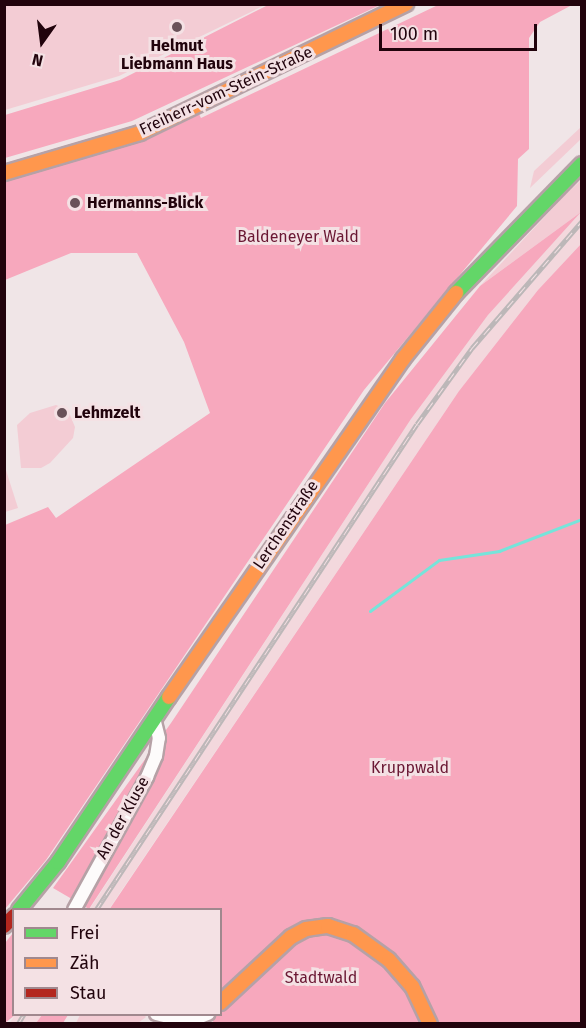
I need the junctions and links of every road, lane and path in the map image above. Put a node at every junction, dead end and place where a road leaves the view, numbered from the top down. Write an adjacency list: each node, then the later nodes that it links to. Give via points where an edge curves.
1 (406, 4): 3 (main road, Freiherr-vom-Stein-Straße, via 140,133)
2 (582, 164): 4 (main road, Lerchenstraße, via 465,283 403,360 279,534)
3 (4, 173)
4 (155, 722): 5 (main road, Lerchenstraße, via 58,862); 6 (street, An der Kluse, via 159,738 152,766)
5 (20, 908)
6 (75, 908)
7 (222, 1001): 10 (main road, via 291,937 317,927 353,934 374,946 402,974 423,1004)
8 (164, 1016): 9 (street, via 188,1022)
9 (203, 1016)
10 (430, 1023)

